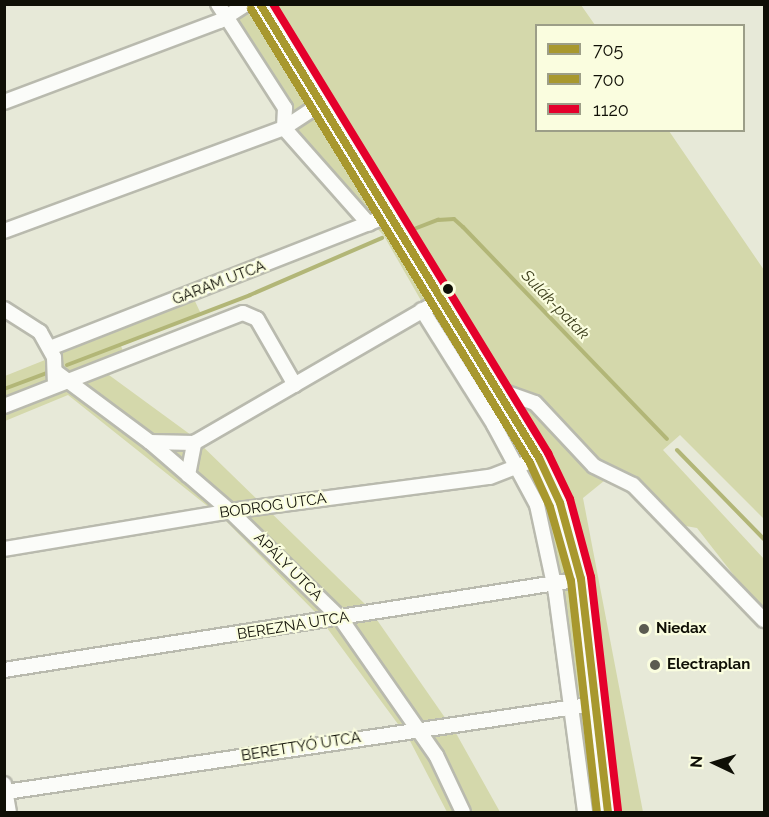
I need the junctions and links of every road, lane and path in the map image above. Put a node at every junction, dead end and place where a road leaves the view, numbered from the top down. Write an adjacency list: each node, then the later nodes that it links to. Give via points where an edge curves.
1 (218, 4): 4 (street)
2 (246, 4): 4 (street)
3 (260, 4): 6 (main road)
4 (227, 16): 5 (street); 7 (street, via 285,108)
5 (4, 102)
6 (319, 105): 7 (street); 8 (main road)
7 (284, 128): 9 (street); 10 (street)
8 (387, 216): 9 (street, GARAM UTCA); 11 (main road)
9 (369, 224): 14 (street, GARAM UTCA)
10 (4, 231)
11 (441, 300): 13 (street); 18 (main road)
12 (4, 309): 14 (street, via 27,321)
13 (422, 310): 17 (street); 24 (street)
14 (50, 348): 15 (street)
15 (56, 372): 16 (street, APÁLY UTCA); 19 (street, via 52,386)
16 (68, 382): 17 (street, via 236,315 250,313); 19 (street); 21 (street, APÁLY UTCA)
17 (295, 385): 22 (street)
18 (496, 389): 23 (main road); 31 (street, via 536,403 594,466 633,485)
19 (44, 393): 20 (street)
20 (4, 406)
21 (150, 442): 22 (street); 25 (street, APÁLY UTCA)
22 (194, 443): 25 (street)
23 (539, 458): 24 (street, BODROG UTCA); 28 (main road, via 560,503)
24 (518, 467): 26 (street, BODROG UTCA, via 490,477); 29 (street, via 537,505)
25 (188, 475): 26 (street, APÁLY UTCA)
26 (230, 511): 27 (street, BODROG UTCA); 30 (street, APÁLY UTCA)
27 (4, 549)
28 (581, 579): 29 (street, BEREZNA UTCA); 33 (main road)
29 (554, 584): 30 (street, BEREZNA UTCA); 34 (street)
30 (341, 619): 32 (street, BEREZNA UTCA); 35 (street, APÁLY UTCA)
31 (765, 620)
32 (4, 670)
33 (595, 704): 34 (street, BERETTYÓ UTCA); 40 (main road)
34 (572, 707): 35 (street, BERETTYÓ UTCA); 39 (street)
35 (415, 730): 36 (street, BERETTYÓ UTCA); 38 (street, APÁLY UTCA, via 436,755)
36 (5, 788): 37 (street)
37 (9, 813)
38 (463, 813)
39 (585, 813)
40 (608, 813)

